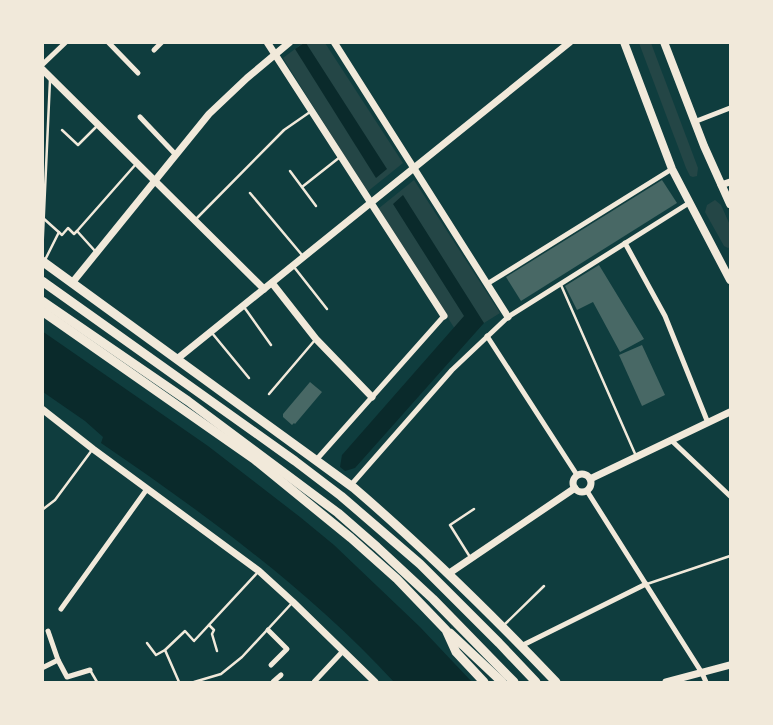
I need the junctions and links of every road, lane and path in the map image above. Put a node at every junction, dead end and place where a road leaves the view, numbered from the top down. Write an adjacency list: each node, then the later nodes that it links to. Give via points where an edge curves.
1 (66, 42): 12 (street)
2 (108, 42): 14 (street)
3 (162, 42): 10 (street)
4 (267, 42): 11 (street)
5 (290, 42): 11 (street)
6 (334, 42): 25 (street)
7 (570, 42): 25 (street)
8 (624, 42): 26 (main road)
9 (664, 42): 19 (main road)
10 (154, 50)
11 (275, 54): 17 (street); 22 (street, via 220,102)
12 (42, 65)
13 (42, 69): 15 (street)
14 (138, 73)
15 (50, 77): 20 (street); 32 (lane)
16 (730, 108): 19 (street)
17 (312, 112): 23 (street); 39 (lane, via 284,130)
18 (140, 117): 22 (street)
19 (694, 122): 30 (main road)
20 (98, 124): 21 (lane, via 78,146); 24 (street)
21 (62, 130)
22 (176, 154): 28 (street)
23 (341, 157): 31 (lane); 34 (street)
24 (137, 163): 28 (street); 40 (lane)
25 (414, 168): 34 (street); 52 (street)
26 (672, 169): 35 (main road); 52 (street)
27 (290, 170): 31 (lane)
28 (155, 180): 39 (street); 43 (street)
29 (730, 182): 30 (street)
30 (721, 185): 36 (main road)
31 (302, 187): 37 (lane)
32 (44, 188): 38 (lane)
33 (250, 193): 44 (lane)
34 (371, 203): 44 (street); 59 (street)
35 (689, 203): 42 (street); 46 (main road)
36 (730, 204)
37 (316, 206)
38 (44, 218): 41 (lane); 45 (lane)
39 (195, 220): 54 (street)
40 (77, 231): 41 (lane, via 74,234 68,228 62,235); 43 (lane)
41 (59, 232): 45 (lane)
42 (625, 243): 53 (street); 71 (street, via 664,316)
43 (96, 253): 50 (street)
44 (303, 257): 47 (street)
45 (43, 260): 50 (main road)
46 (727, 264): 48 (main road)
47 (293, 266): 51 (street); 57 (lane)
48 (730, 280)
49 (42, 282): 121 (main road, via 348,502 420,564)
50 (72, 283): 65 (main road)
51 (272, 283): 54 (street); 63 (street)
52 (487, 284): 60 (street)
53 (560, 284): 60 (street); 74 (lane)
54 (264, 289): 56 (street)
55 (42, 301): 85 (main road, via 195,406)
56 (243, 306): 61 (street); 64 (lane)
57 (327, 309)
58 (42, 312): 90 (main road, via 254,459)
59 (444, 316): 68 (street)
60 (508, 317): 62 (street)
61 (211, 332): 65 (street); 66 (lane)
62 (487, 336): 76 (street); 78 (street, via 452,370)
63 (316, 339): 67 (lane); 68 (street)
64 (271, 345)
65 (177, 359): 75 (main road)
66 (249, 378)
67 (269, 394)
68 (372, 397): 75 (street)
69 (42, 409): 73 (street)
70 (730, 412): 71 (street)
71 (708, 423): 72 (street)
72 (671, 440): 74 (street); 82 (street)
73 (93, 449): 80 (street); 84 (lane, via 55,500)
74 (637, 457): 77 (street)
75 (317, 459): 78 (main road)
76 (577, 475): 77 (street, via 583,474); 79 (street, via 572,482)
77 (590, 479): 81 (street)
78 (351, 485): 89 (main road)
79 (575, 488): 81 (street, via 579,492); 87 (street)
80 (147, 489): 88 (street); 94 (street)
81 (587, 491): 91 (street)
82 (730, 496)
83 (474, 509): 87 (lane, via 450,525)
84 (42, 510)
85 (377, 546): 90 (main road); 120 (main road)
86 (730, 556): 91 (lane)
87 (471, 558): 89 (street)
88 (259, 571): 93 (street); 95 (lane)
89 (448, 574): 96 (main road)
90 (397, 579): 98 (main road)
91 (646, 584): 101 (street); 110 (street)
92 (544, 586): 96 (lane)
93 (293, 602): 97 (lane); 104 (street)
94 (61, 609)
95 (209, 625): 102 (lane, via 194,641 185,631); 103 (lane, via 214,630 212,634)
96 (502, 627): 101 (main road)
97 (268, 630): 106 (street, via 287,649); 115 (lane, via 221,674)
98 (446, 630): 112 (main road); 119 (main road, via 456,652)
99 (48, 632): 105 (street)
100 (147, 643): 102 (lane, via 156,655)
101 (521, 646): 122 (main road)
102 (165, 650): 114 (lane)
103 (217, 651)
104 (343, 651): 117 (street); 118 (street)
105 (58, 660): 108 (street); 109 (street, via 67,677)
106 (271, 665)
107 (730, 665): 110 (street)
108 (42, 668)
109 (90, 670): 113 (lane)
110 (702, 673): 123 (street); 124 (street)
111 (281, 675): 116 (street)
112 (501, 681)
113 (97, 682)
114 (179, 682)
115 (194, 682)
116 (273, 682)
117 (314, 682)
118 (375, 682)
119 (484, 682)
120 (514, 682)
121 (536, 682)
122 (556, 682)
123 (666, 682)
124 (706, 682)

